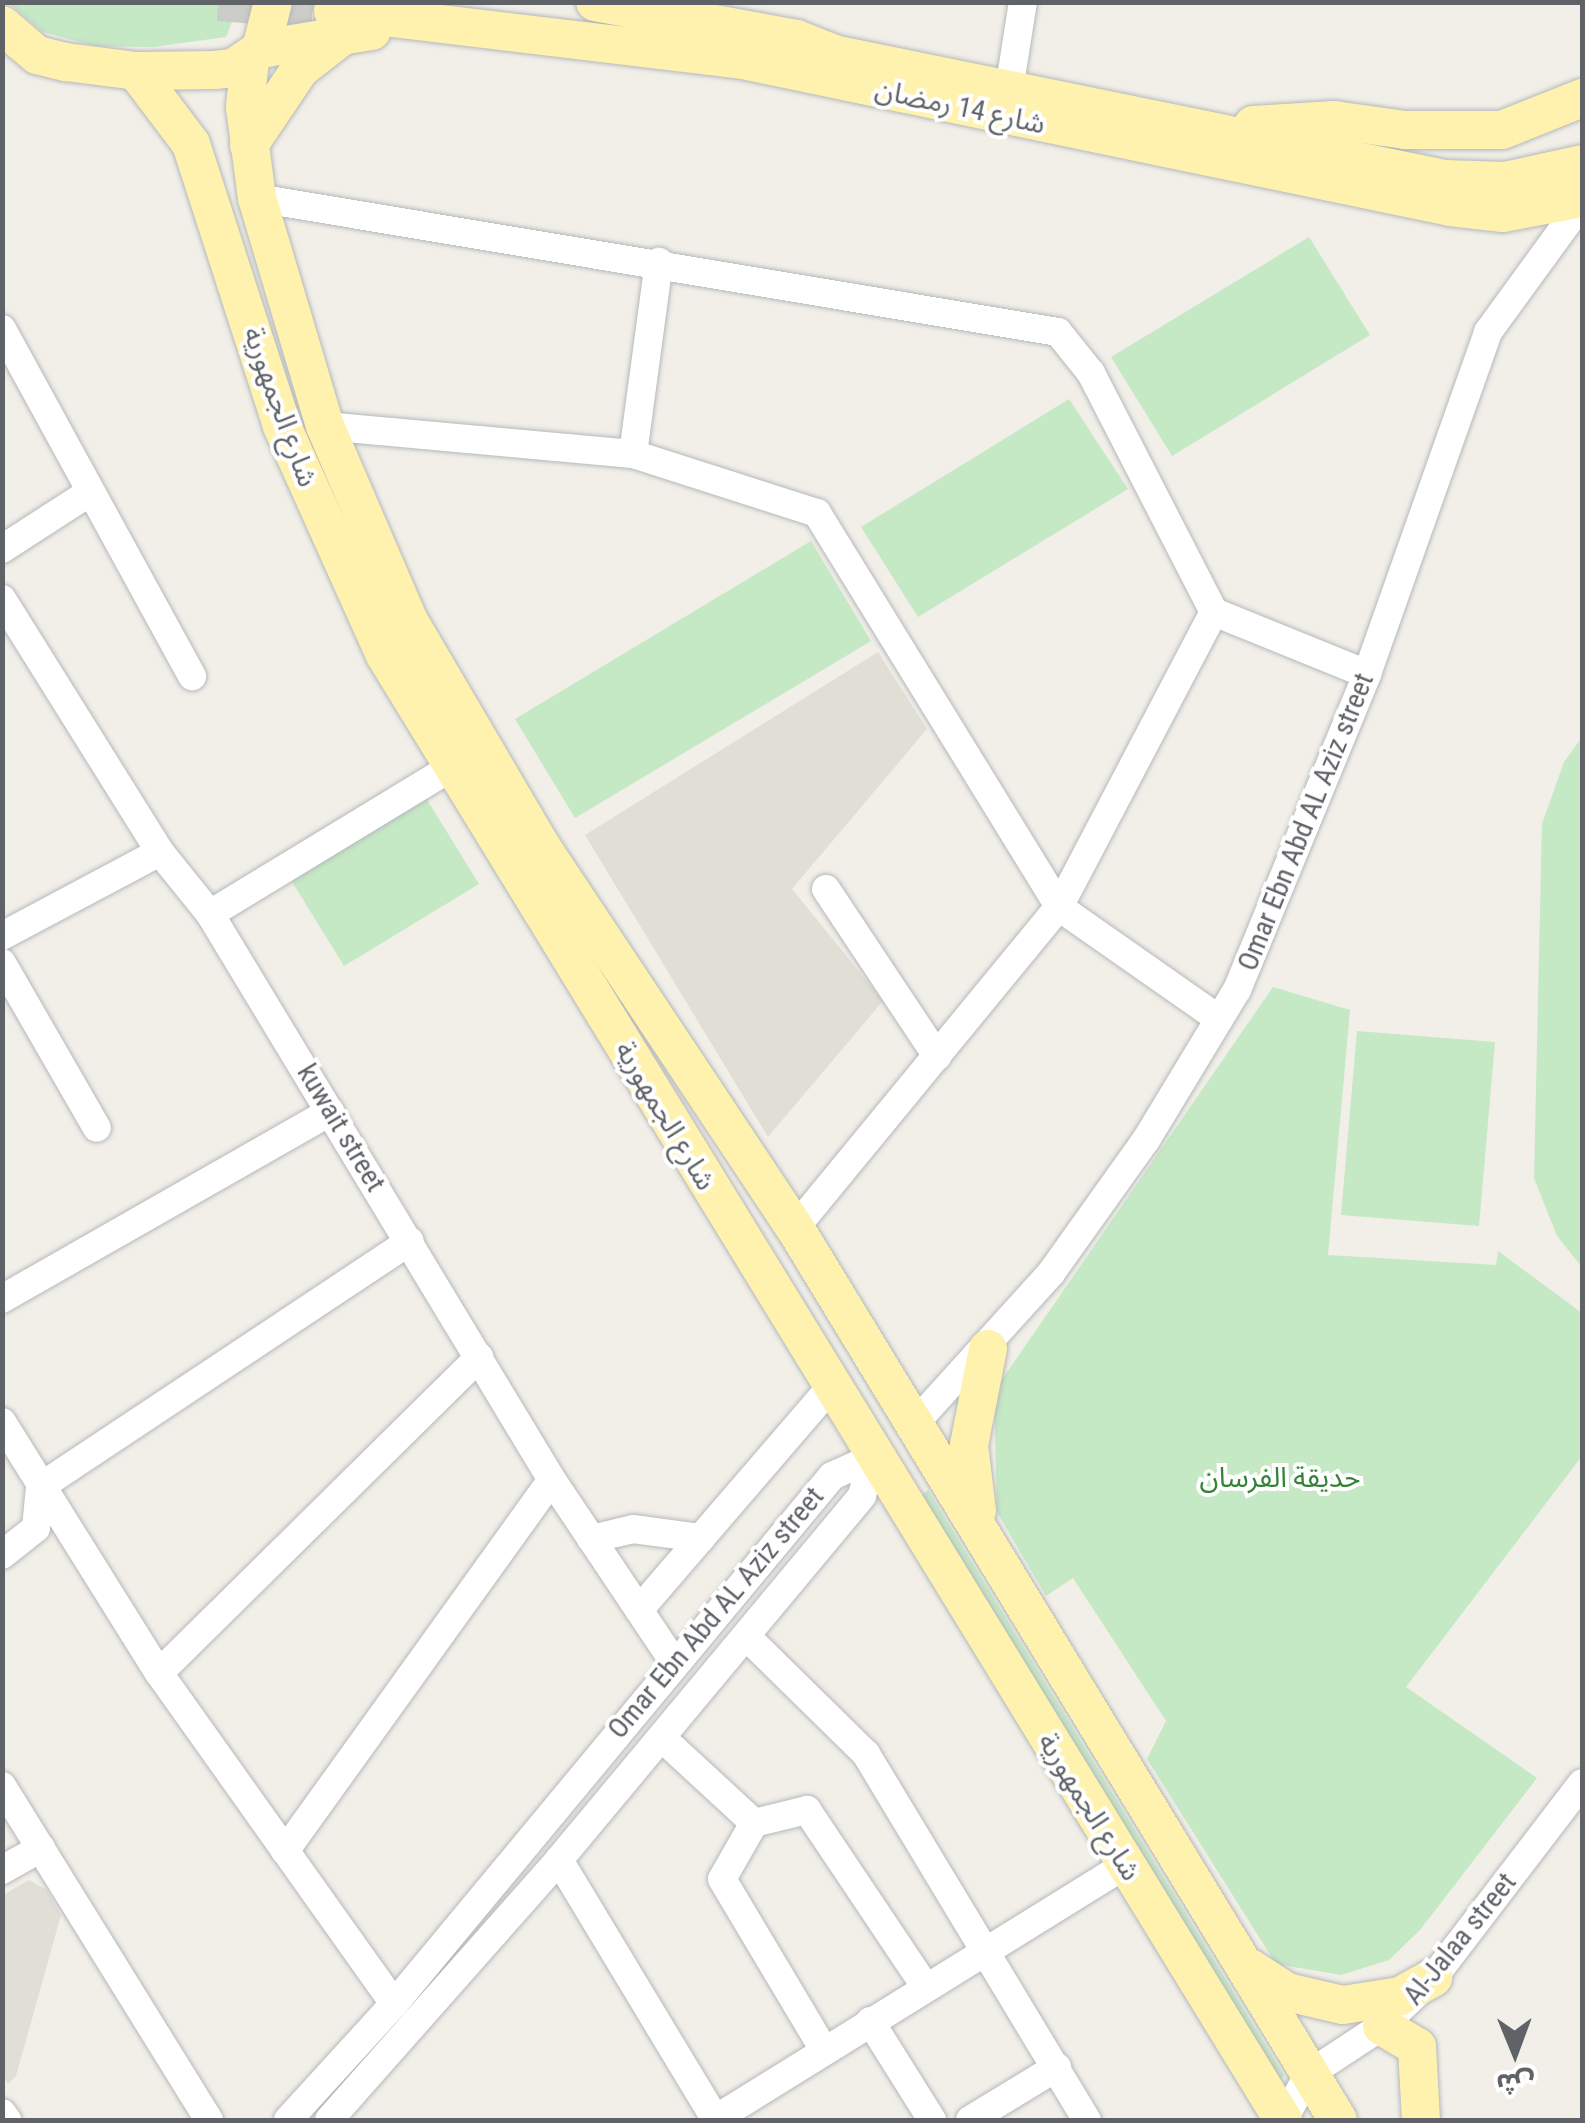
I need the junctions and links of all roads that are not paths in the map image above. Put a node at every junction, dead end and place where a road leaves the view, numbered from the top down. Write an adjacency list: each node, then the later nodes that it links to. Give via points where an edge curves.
1 (273, 2): 8 (main road, شارع الجمهورية)
2 (455, 2): 9 (main road, شارع 14 رمضان)
3 (595, 2): 5 (main road)
4 (1022, 2): 11 (street)
5 (657, 8): 9 (main road, via 797,39)
6 (342, 22): 8 (main road, شارع 14 رمضان); 9 (main road, شارع 14 رمضان); 15 (main road, via 300,69)
7 (6, 33): 10 (main road, شارع 14 رمضان, via 37,55)
8 (256, 54): 10 (main road, شارع 14 رمضان, via 233,68); 15 (main road, شارع الجمهورية)
9 (831, 66): 11 (main road, شارع 14 رمضان); 16 (main road, شارع 14 رمضان)
10 (136, 72): 31 (main road, شارع الجمهورية, via 191,144 297,461 386,655)
11 (1009, 90): 14 (main road, شارع 14 رمضان)
12 (1582, 98): 14 (main road, via 1502,130 1421,131 1334,120)
13 (1582, 125): 16 (main road, via 1534,144 1489,151 1312,131)
14 (1202, 129): 16 (main road, شارع 14 رمضان)
15 (249, 145): 19 (main road, شارع الجمهورية)
16 (1261, 154): 18 (main road, شارع 14 رمضان); 20 (main road, via 1312,196 1434,220 1524,227)
17 (1582, 164): 18 (main road, شارع 14 رمضان)
18 (1448, 193): 20 (main road, شارع 14 رمضان, via 1503,213)
19 (257, 198): 21 (street); 23 (main road, شارع الجمهورية)
20 (1578, 210): 29 (street, Omar Ebn Abd AL Aziz street, via 1488,332)
21 (659, 262): 24 (street); 28 (street, via 1058,332 1091,373)
22 (2, 329): 25 (street)
23 (326, 426): 24 (street); 42 (main road, شارع الجمهورية, via 409,621 475,736)
24 (632, 454): 34 (street, via 818,512)
25 (90, 492): 26 (street); 30 (street)
26 (2, 549)
27 (2, 599): 32 (street, kuwait street)
28 (1214, 612): 29 (street); 34 (street)
29 (1366, 674): 38 (street, Omar Ebn Abd AL Aziz street, via 1273,914)
30 (192, 676)
31 (452, 767): 35 (street); 47 (main road, شارع الجمهورية)
32 (160, 852): 35 (street, kuwait street); 36 (street)
33 (826, 889): 39 (street)
34 (1059, 907): 38 (street); 39 (street)
35 (210, 914): 40 (street, kuwait street)
36 (2, 936)
37 (2, 963): 41 (street)
38 (1219, 1019): 45 (street, Omar Ebn Abd AL Aziz street, via 1094,1215)
39 (937, 1056): 42 (street)
40 (330, 1112): 43 (street, kuwait street); 44 (street)
41 (97, 1128)
42 (795, 1228): 49 (main road, شارع الجمهورية)
43 (410, 1241): 46 (street, kuwait street); 52 (street)
44 (2, 1299)
45 (988, 1349): 49 (street, Omar Ebn Abd AL Aziz street); 55 (main road, via 970,1446)
46 (480, 1357): 51 (street, kuwait street); 60 (street)
47 (830, 1388): 50 (main road, شارع الجمهورية); 54 (street)
48 (2, 1422): 52 (street)
49 (916, 1422): 50 (main road); 55 (main road, شارع الجمهورية)
50 (872, 1458): 58 (street, Omar Ebn Abd AL Aziz street, via 862,1496); 59 (street, Omar Ebn Abd AL Aziz street, via 832,1476); 68 (main road, شارع الجمهورية)
51 (552, 1480): 53 (street, kuwait street); 66 (street)
52 (40, 1487): 56 (street, via 36,1528); 60 (street)
53 (590, 1538): 54 (street, via 632,1529); 57 (street, kuwait street)
54 (701, 1538): 57 (street)
55 (986, 1542): 71 (main road, شارع الجمهورية)
56 (2, 1555)
57 (639, 1610): 59 (street, kuwait street)
58 (747, 1637): 61 (street, Omar Ebn Abd AL Aziz street); 70 (street, via 866,1754)
59 (674, 1662): 74 (street, Omar Ebn Abd AL Aziz street)
60 (159, 1673): 66 (street)
61 (662, 1738): 64 (street); 67 (street, Omar Ebn Abd AL Aziz street)
62 (1582, 1783): 72 (street, Al-Jalaa street)
63 (2, 1786): 65 (street)
64 (754, 1823): 73 (street, via 807,1810); 77 (street, via 722,1879)
65 (41, 1848): 69 (street); 82 (street)
66 (285, 1852): 74 (street)
67 (559, 1860): 84 (street, Omar Ebn Abd AL Aziz street); 85 (street)
68 (1125, 1865): 70 (street); 89 (main road, شارع الجمهورية)
69 (2, 1870)
70 (986, 1952): 73 (street); 78 (street)
71 (1240, 1960): 72 (main road, via 1270,1984 1324,2003 1381,2001); 79 (main road, شارع الجمهورية)
72 (1434, 1978): 76 (street, Al-Jalaa street)
73 (926, 1988): 75 (street)
74 (394, 2004): 83 (street, Omar Ebn Abd AL Aziz street)
75 (870, 2021): 77 (street); 86 (street)
76 (1382, 2026): 79 (street, Al-Jalaa street); 91 (main road, via 1418,2047)
77 (824, 2050): 85 (street)
78 (1057, 2067): 87 (street); 88 (street)
79 (1310, 2074): 89 (street, Al-Jalaa street); 90 (main road, شارع الجمهورية)
80 (2, 2113): 81 (street)
81 (8, 2120)
82 (209, 2120)
83 (288, 2120)
84 (329, 2120)
85 (715, 2120)
86 (932, 2120)
87 (970, 2120)
88 (1087, 2120)
89 (1283, 2120)
90 (1338, 2120)
91 (1421, 2120)

